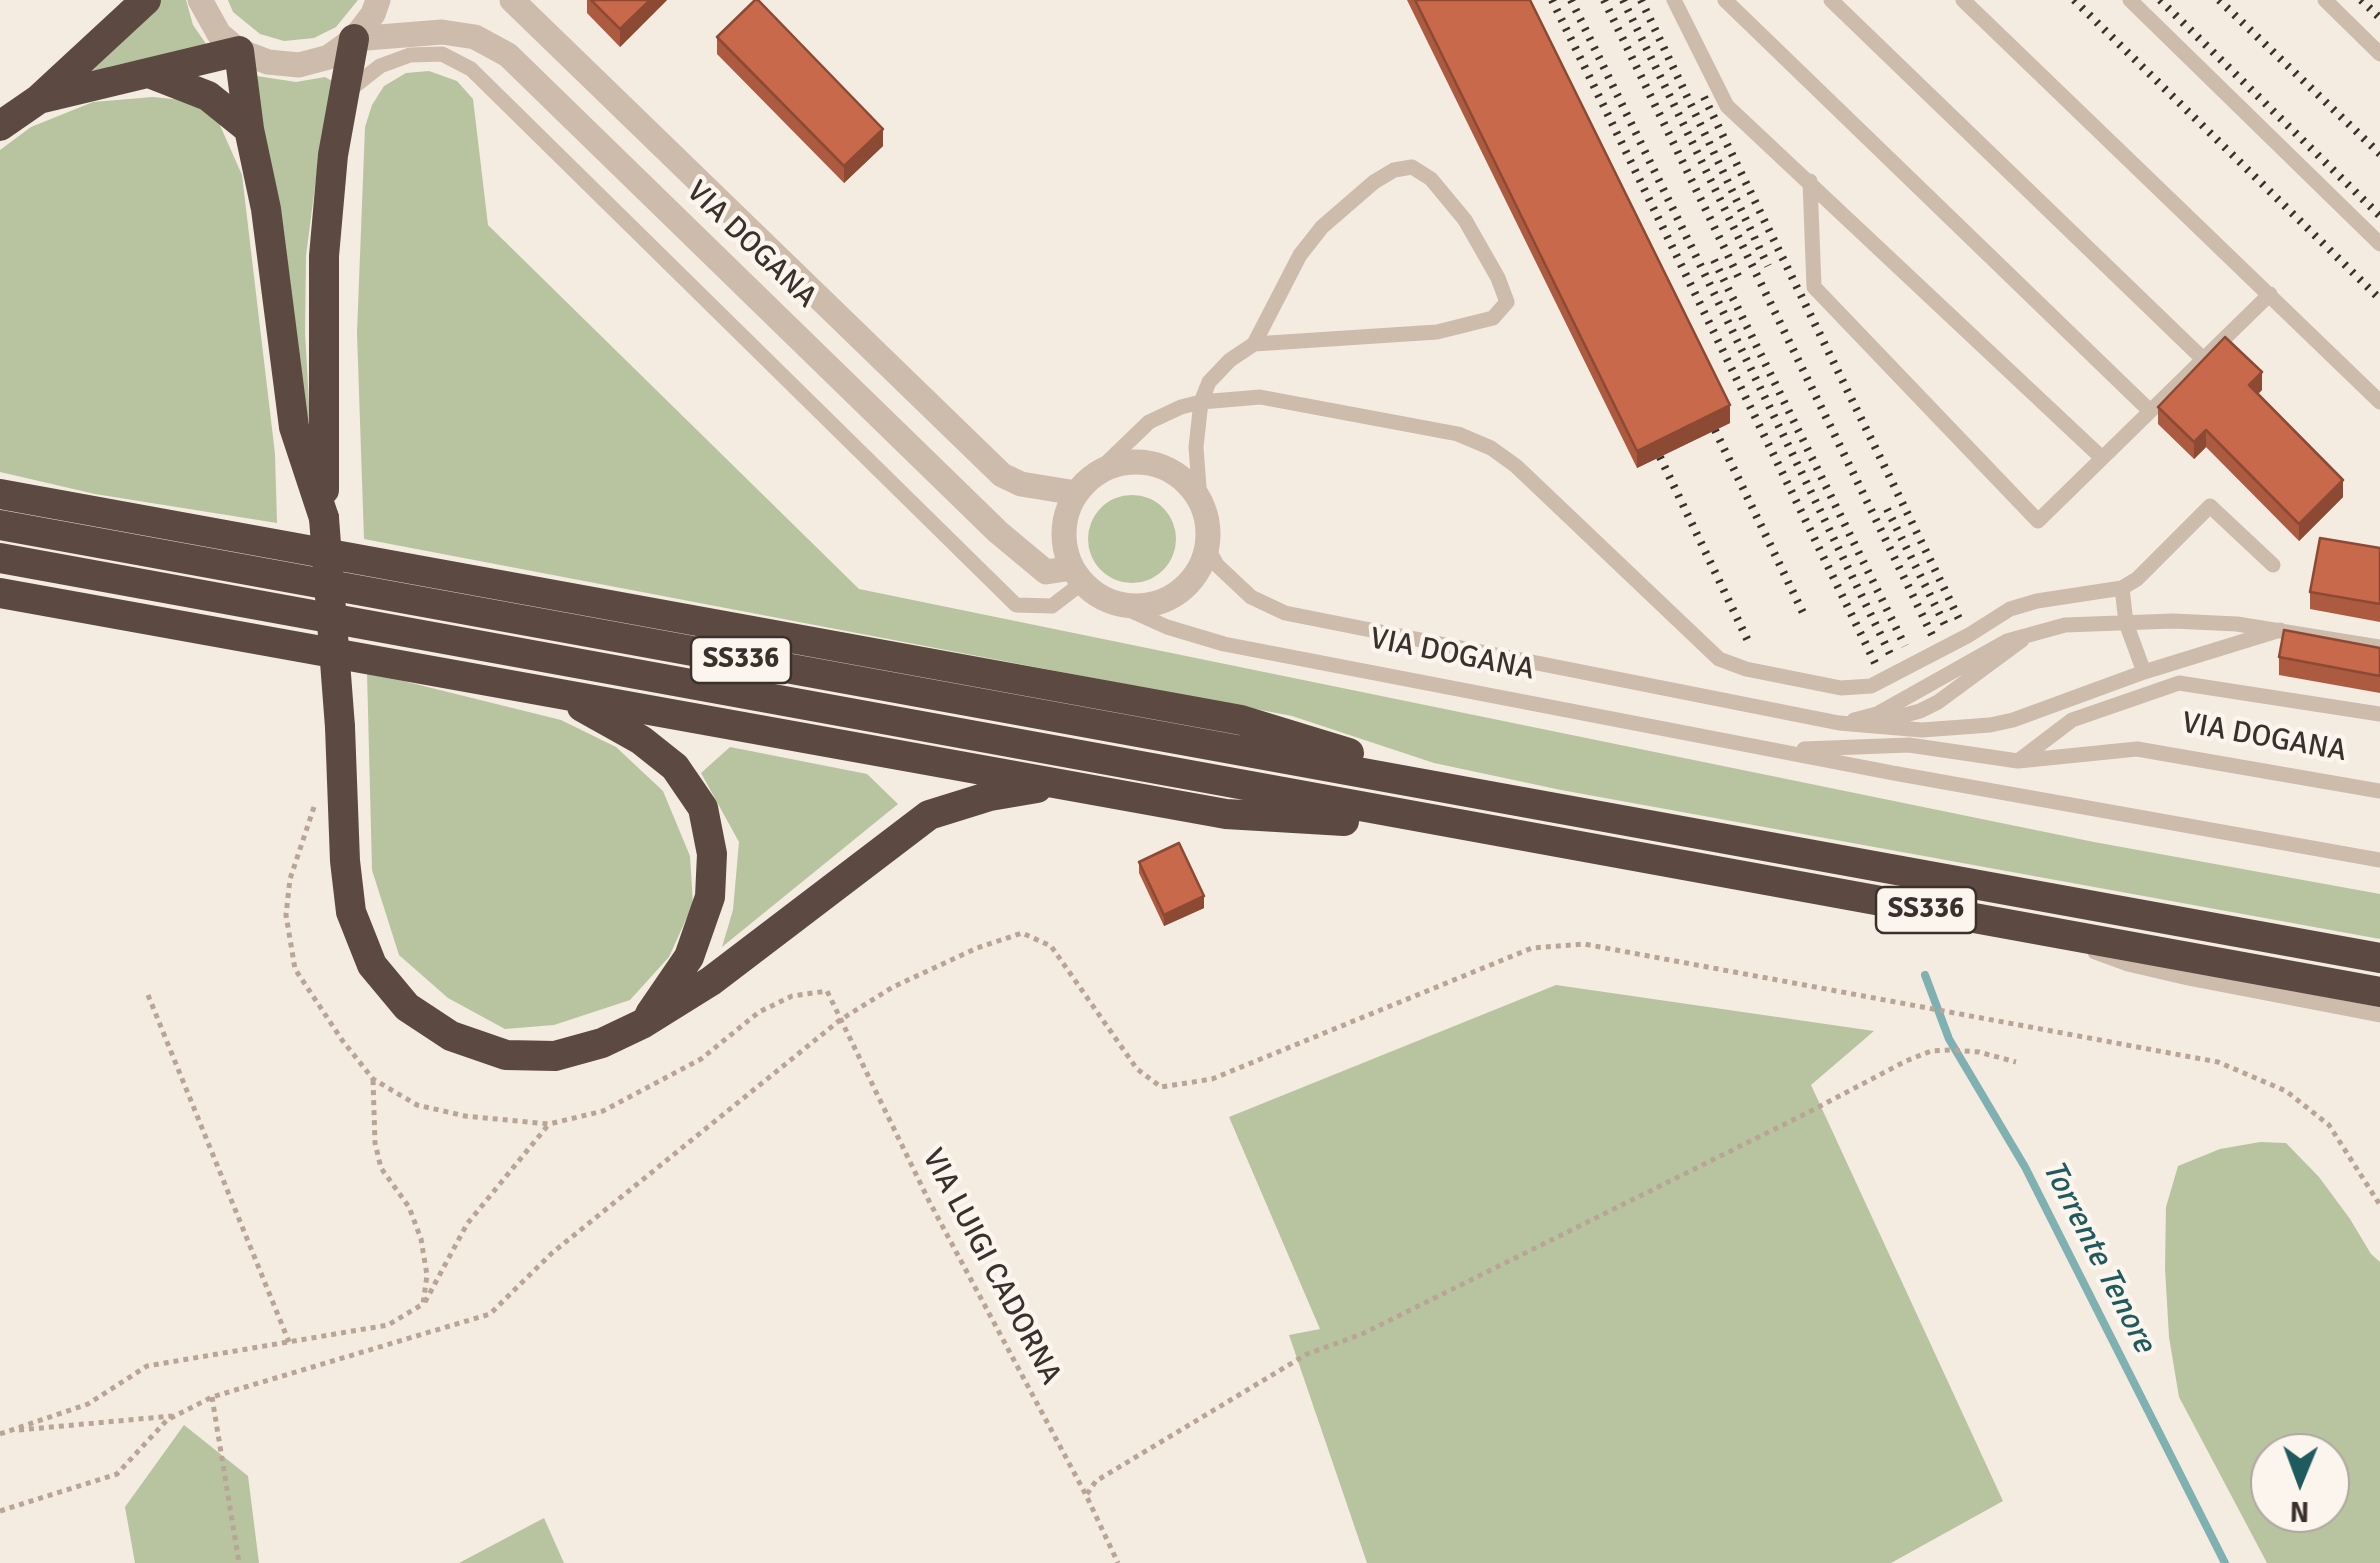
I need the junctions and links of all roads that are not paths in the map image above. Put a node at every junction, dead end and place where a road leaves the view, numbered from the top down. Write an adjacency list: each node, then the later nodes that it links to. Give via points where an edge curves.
1 (146, 0): 17 (highway)
2 (200, 0): 12 (street, via 219,34)
3 (378, 0): 11 (street)
4 (512, 0): 30 (street, VIA DOGANA, via 1002,475 1021,484)
5 (1674, 0): 20 (lane, via 1727,106)
6 (1725, 0): 27 (lane)
7 (1831, 0): 24 (lane)
8 (1963, 0): 22 (lane)
9 (2130, 0): 21 (lane)
10 (2325, 0): 14 (lane)
11 (358, 39): 12 (street, via 298,64); 13 (lane); 16 (highway); 39 (street, VIA DOGANA, via 442,32 475,37 508,56 998,532 1046,572)
12 (239, 51): 15 (highway); 19 (highway)
13 (442, 54): 16 (lane, via 410,54 380,66); 39 (lane, via 471,69 1016,605 1052,606)
14 (2380, 54)
15 (150, 72): 17 (highway); 19 (highway, via 208,96)
16 (344, 94): 33 (highway, via 324,256)
17 (38, 99): 18 (highway)
18 (0, 126)
19 (249, 128): 33 (highway, via 294,427)
20 (1810, 181): 28 (lane); 28 (lane, via 1814,287 2038,521)
21 (2380, 244)
22 (2270, 294): 24 (lane); 26 (lane)
23 (1254, 344): 23 (lane, via 1437,332 1493,318 1507,302 1465,220 1412,167 1394,170 1322,227); 25 (lane, via 1230,360)
24 (2203, 359): 27 (lane)
25 (1201, 402): 30 (lane, via 1148,422); 32 (lane); 40 (lane, via 1260,397 1477,440 1732,666 1854,689 1871,686 2010,609)
26 (2380, 402)
27 (2150, 411): 28 (lane)
28 (2102, 458)
29 (0, 484): 34 (highway)
30 (1083, 485): 32 (street, VIA DOGANA, via 1105,468 1142,461 1182,478); 39 (street, via 1063,525)
31 (0, 494): 34 (highway)
32 (1200, 501): 36 (street, VIA DOGANA)
33 (324, 518): 61 (highway, bridge, via 345,861 351,912 372,965 407,1007 451,1036 506,1055 554,1056)
34 (149, 521): 54 (highway, via 1241,720)
35 (0, 525): 54 (highway, SS336)
36 (1208, 547): 42 (street, via 1192,580 1173,596 1142,606); 49 (lane, VIA DOGANA, via 1251,597 1285,613)
37 (0, 558): 55 (highway, SS336)
38 (2272, 565): 40 (lane, via 2210,506)
39 (1077, 576): 42 (street, VIA DOGANA)
40 (2122, 588): 43 (lane)
41 (0, 593): 47 (highway)
42 (1116, 604): 50 (lane, VIA DOGANA, via 1224,644)
43 (2126, 623): 44 (lane, VIA DOGANA); 46 (lane); 49 (lane, VIA DOGANA, via 2033,631 1983,651 1877,714)
44 (2280, 630): 45 (lane, VIA DOGANA); 46 (lane, VIA DOGANA)
45 (2380, 647)
46 (2144, 672): 49 (lane, VIA DOGANA, via 1990,725 1922,730)
47 (561, 695): 52 (highway); 61 (highway, via 676,766 703,808 712,854 710,897 689,956)
48 (2380, 714): 51 (lane, VIA DOGANA, via 2179,683 2072,720)
49 (1839, 724)
50 (1780, 751): 51 (lane, VIA DOGANA, via 1909,745); 56 (lane, VIA DOGANA)
51 (2018, 762): 53 (lane, VIA DOGANA, via 2136,749)
52 (1060, 784): 55 (highway, via 1226,814); 61 (highway, via 929,815 710,981)
53 (2380, 790)
54 (1481, 794): 58 (highway, SS336)
55 (1472, 828): 57 (highway, SS336)
56 (2380, 860)
57 (2055, 934): 59 (highway, SS336); 60 (lane, via 2128,964)
58 (2380, 958)
59 (2380, 992)
60 (2380, 1015)
61 (642, 1024)

